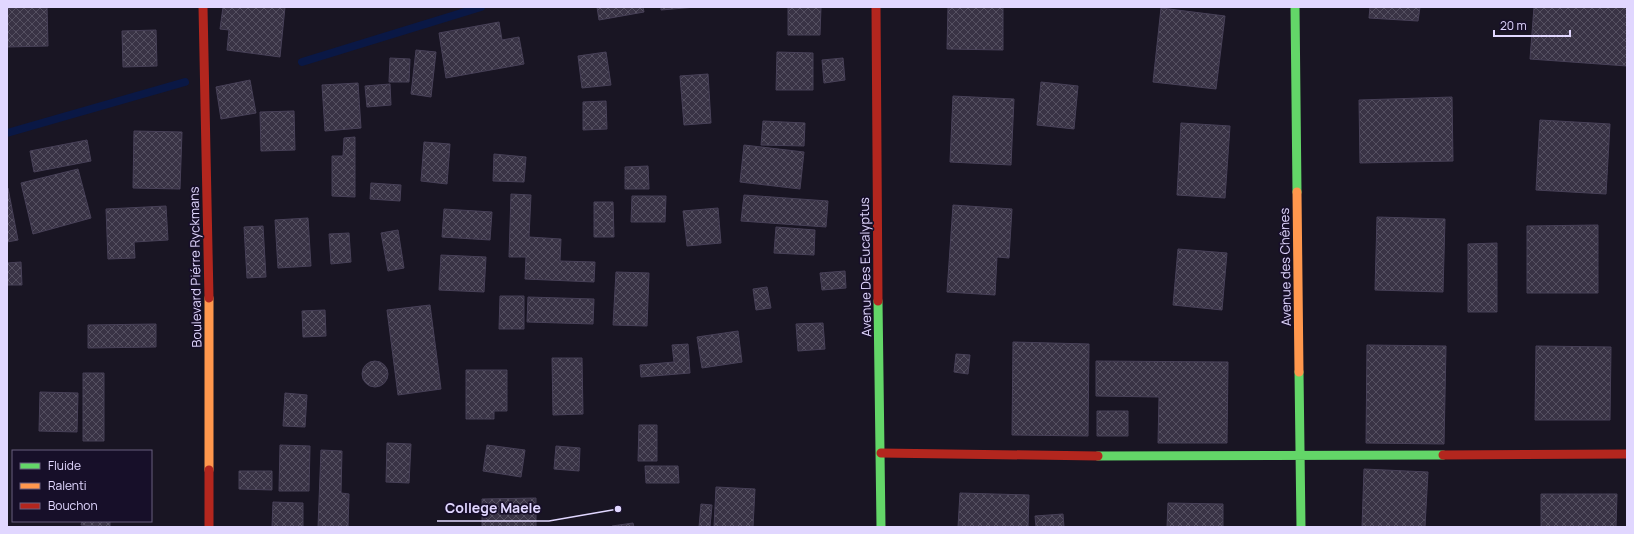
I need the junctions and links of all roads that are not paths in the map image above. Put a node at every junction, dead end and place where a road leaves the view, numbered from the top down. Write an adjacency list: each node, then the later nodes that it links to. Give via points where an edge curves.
1 (203, 7): 7 (street, Boulevard Piérre Ryckmans, via 209,307)
2 (876, 7): 4 (street, Avenue Des Eucalyptus)
3 (1295, 7): 6 (street, Avenue des Chênes)
4 (881, 454): 6 (street); 8 (street, Avenue Des Eucalyptus)
5 (1627, 454): 6 (street)
6 (1301, 456): 9 (street, Avenue des Chênes)
7 (209, 527)
8 (881, 527)
9 (1301, 527)

